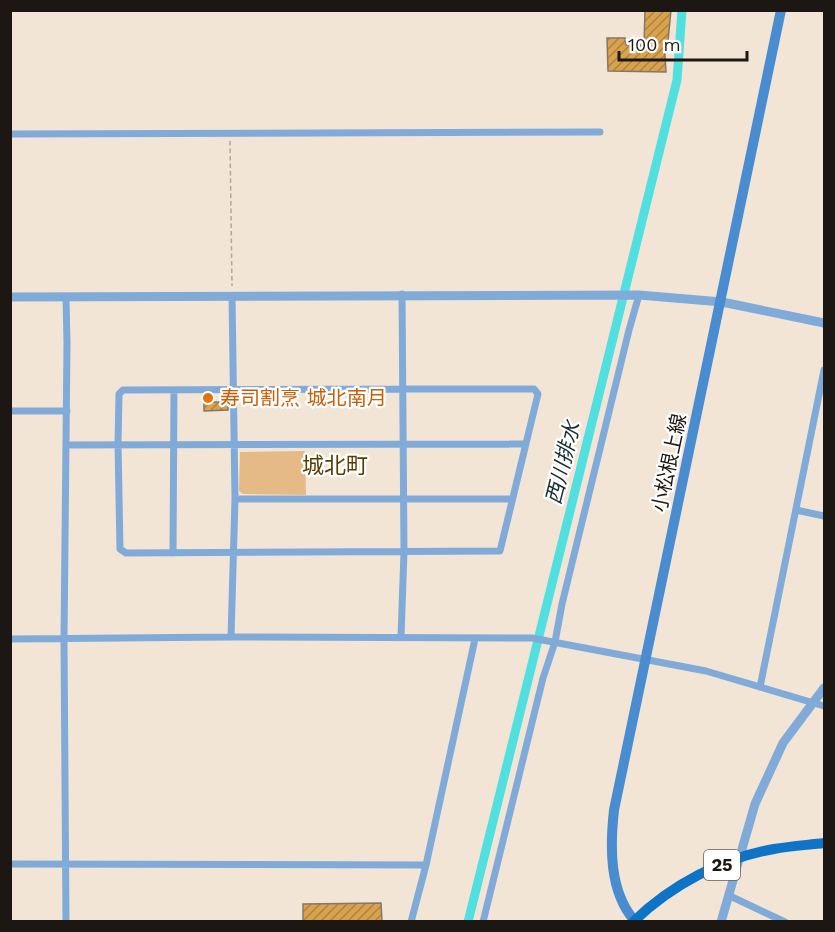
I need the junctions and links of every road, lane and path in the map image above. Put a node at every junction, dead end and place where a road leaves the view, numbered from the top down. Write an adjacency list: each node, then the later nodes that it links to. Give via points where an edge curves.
1 (782, 10): 10 (main road, 小松根上線)
2 (600, 132): 4 (street)
3 (10, 134): 4 (street)
4 (230, 135): 7 (path)
5 (402, 294): 6 (street); 7 (street); 13 (street)
6 (635, 295): 10 (street); 37 (street)
7 (232, 296): 9 (street); 15 (street)
8 (10, 297): 9 (street)
9 (66, 297): 17 (street)
10 (722, 302): 11 (street); 38 (main road, 小松根上線)
11 (825, 323)
12 (825, 370): 27 (street)
13 (402, 389): 15 (street); 20 (street, via 534,389 538,394); 23 (street)
14 (174, 390): 15 (street); 18 (street, via 123,390 119,394); 19 (street)
15 (234, 390): 22 (street)
16 (10, 411): 17 (street)
17 (67, 411): 21 (street)
18 (118, 444): 19 (street); 21 (street); 30 (street, via 120,549 126,553)
19 (174, 444): 22 (street); 30 (street)
20 (525, 444): 23 (street); 26 (street)
21 (66, 445): 35 (street)
22 (234, 445): 23 (street); 25 (street)
23 (402, 445): 24 (street)
24 (403, 498): 25 (street); 26 (street); 29 (street)
25 (235, 499): 31 (street)
26 (512, 499): 29 (street, via 500,551)
27 (796, 510): 28 (street); 39 (street)
28 (825, 516)
29 (404, 552): 31 (street); 33 (street)
30 (173, 553): 31 (street)
31 (234, 554): 32 (street)
32 (231, 637): 33 (street); 35 (street)
33 (401, 637): 36 (street)
34 (10, 639): 35 (street)
35 (64, 639): 45 (street)
36 (475, 639): 37 (street); 46 (street)
37 (552, 641): 38 (street); 50 (street)
38 (646, 658): 39 (street); 51 (main road, 小松根上線, via 611,837 620,894)
39 (760, 687): 41 (street)
40 (825, 688): 41 (street)
41 (820, 704): 43 (street, via 783,743 755,804)
42 (825, 843): 43 (main road, 25)
43 (739, 858): 47 (street); 51 (main road, 25, via 696,876)
44 (10, 864): 45 (street)
45 (67, 864): 46 (street); 48 (street)
46 (426, 865): 49 (street)
47 (728, 895): 52 (street); 53 (street)
48 (66, 921)
49 (411, 921)
50 (483, 921)
51 (633, 921)
52 (721, 921)
53 (785, 921)

